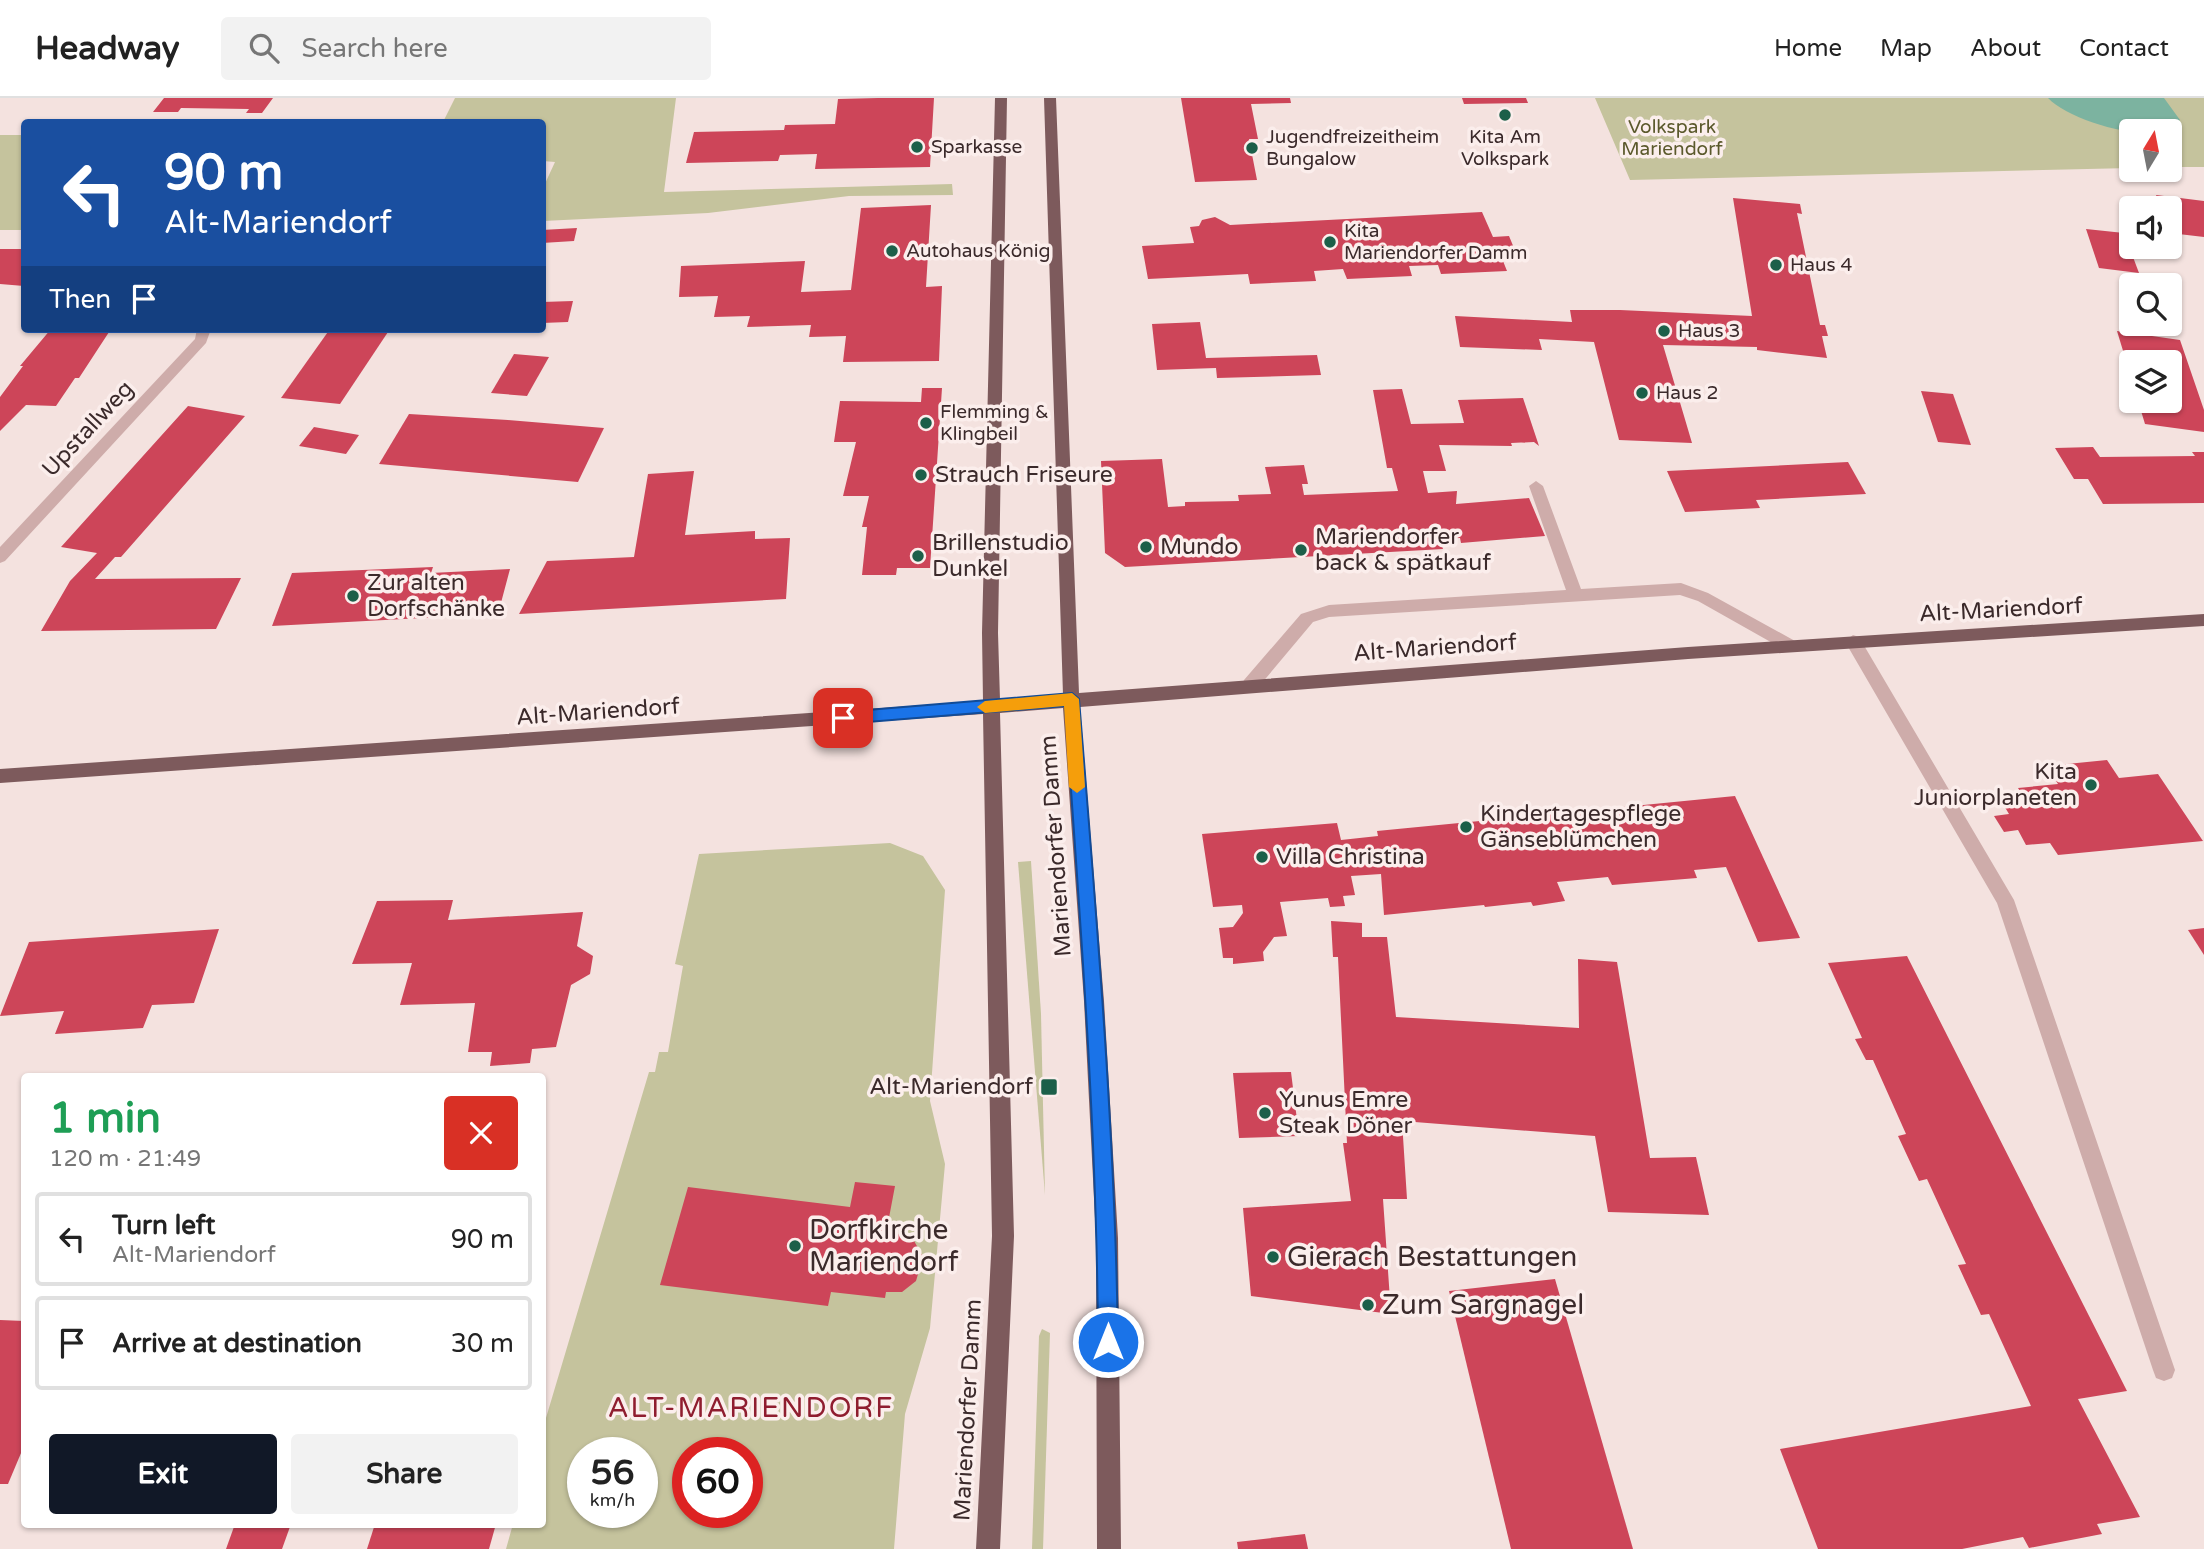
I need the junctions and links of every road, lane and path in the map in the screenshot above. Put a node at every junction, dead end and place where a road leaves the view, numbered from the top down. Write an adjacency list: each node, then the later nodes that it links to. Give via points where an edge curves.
1 (1001, 98): 12 (main road, Mariendorfer Damm)
2 (1050, 98): 11 (main road, Mariendorfer Damm)
3 (203, 333): 5 (street, Upstallweg)
4 (1536, 486): 6 (street)
5 (0, 557)
6 (1575, 595): 9 (street, via 1681,589); 10 (street, via 1329,611 1307,618)
7 (2204, 620): 8 (main road, Alt-Mariendorf)
8 (1853, 641): 9 (main road, Alt-Mariendorf); 14 (street, via 2005,901)
9 (1788, 645): 10 (main road, Alt-Mariendorf)
10 (1250, 685): 11 (main road, Alt-Mariendorf)
11 (1072, 699): 12 (main road, Alt-Mariendorf); 16 (main road, Mariendorfer Damm, via 1107,1238)
12 (991, 706): 13 (main road, Alt-Mariendorf); 15 (main road, Mariendorfer Damm, via 1003,1236)
13 (0, 776)
14 (2164, 1370)
15 (988, 1549)
16 (1109, 1549)

